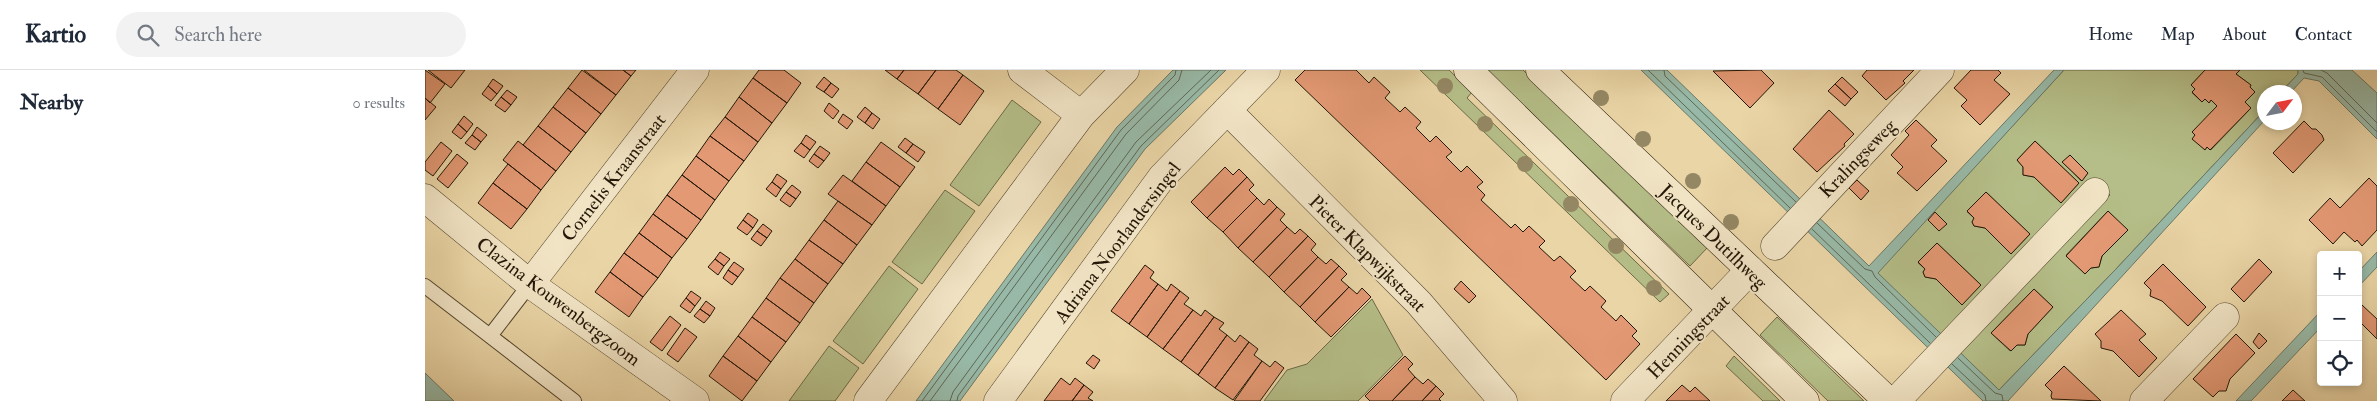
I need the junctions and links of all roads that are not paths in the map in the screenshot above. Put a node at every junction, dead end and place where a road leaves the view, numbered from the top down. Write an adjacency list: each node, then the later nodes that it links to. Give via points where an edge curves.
1 (695, 70): 14 (street, Cornelis Kraanstraat)
2 (1023, 70): 9 (street)
3 (1125, 70): 9 (street)
4 (1266, 70): 8 (street, Adriana Noorlandersingel)
5 (1468, 70): 16 (street)
6 (1540, 70): 13 (street, Jacques Dutilhweg)
7 (1940, 70): 12 (street, Kralingseweg)
8 (1227, 110): 22 (street, Adriana Noorlandersingel, via 1162,177); 23 (street, Pieter Klapwijkstraat, via 1419,303)
9 (1081, 115): 21 (street)
10 (2095, 192): 27 (street)
11 (425, 198): 14 (street, Clazina Kouwenbergzoom)
12 (1783, 237)
13 (1750, 270): 16 (street, Henningstraat); 26 (street, Jacques Dutilhweg)
14 (531, 284): 18 (lane); 20 (street, Clazina Kouwenbergzoom)
15 (425, 286): 18 (lane)
16 (1712, 310): 24 (street, Henningstraat); 25 (street)
17 (2225, 317): 28 (street)
18 (490, 336): 19 (lane)
19 (574, 401)
20 (695, 401)
21 (868, 401)
22 (998, 401)
23 (1503, 401)
24 (1625, 401)
25 (1805, 401)
26 (1888, 401)
27 (1896, 401)
28 (2144, 401)

